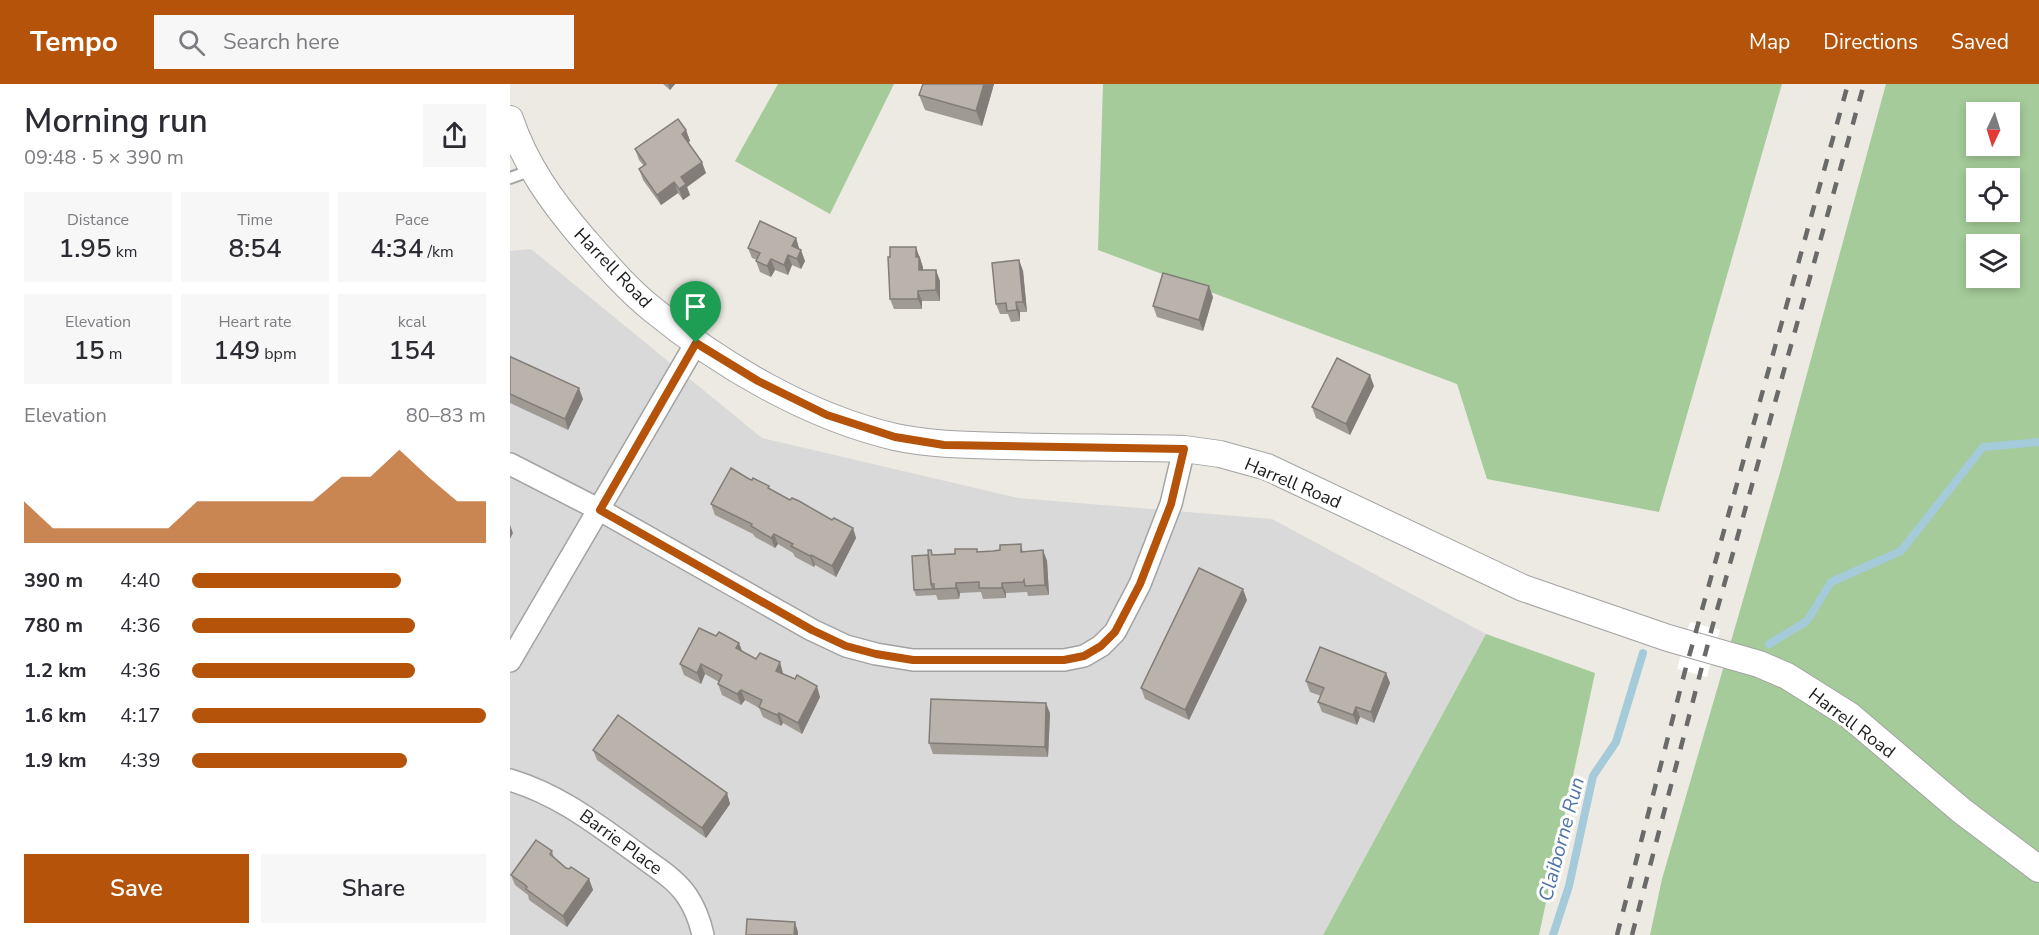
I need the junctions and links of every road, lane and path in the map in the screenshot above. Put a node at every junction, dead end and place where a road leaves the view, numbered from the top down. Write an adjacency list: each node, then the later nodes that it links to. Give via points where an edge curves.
1 (510, 119): 2 (street, Harrell Road)
2 (521, 174): 3 (street, Harrell Road, via 650,308)
3 (696, 343): 4 (street, Harrell Road, via 758,381 827,415 895,437 944,445); 6 (street)
4 (1184, 449): 6 (street, via 1171,504 1140,584 1115,632 1084,656 1064,660 913,660 846,646); 9 (street, Harrell Road, via 1267,467 1523,588 1787,676 1849,715 1962,811)
5 (510, 464): 6 (street)
6 (600, 510): 7 (street)
7 (510, 662)
8 (510, 780): 10 (street, Barrie Place, via 569,805 671,878 687,896)
9 (2039, 869)
10 (703, 935)

